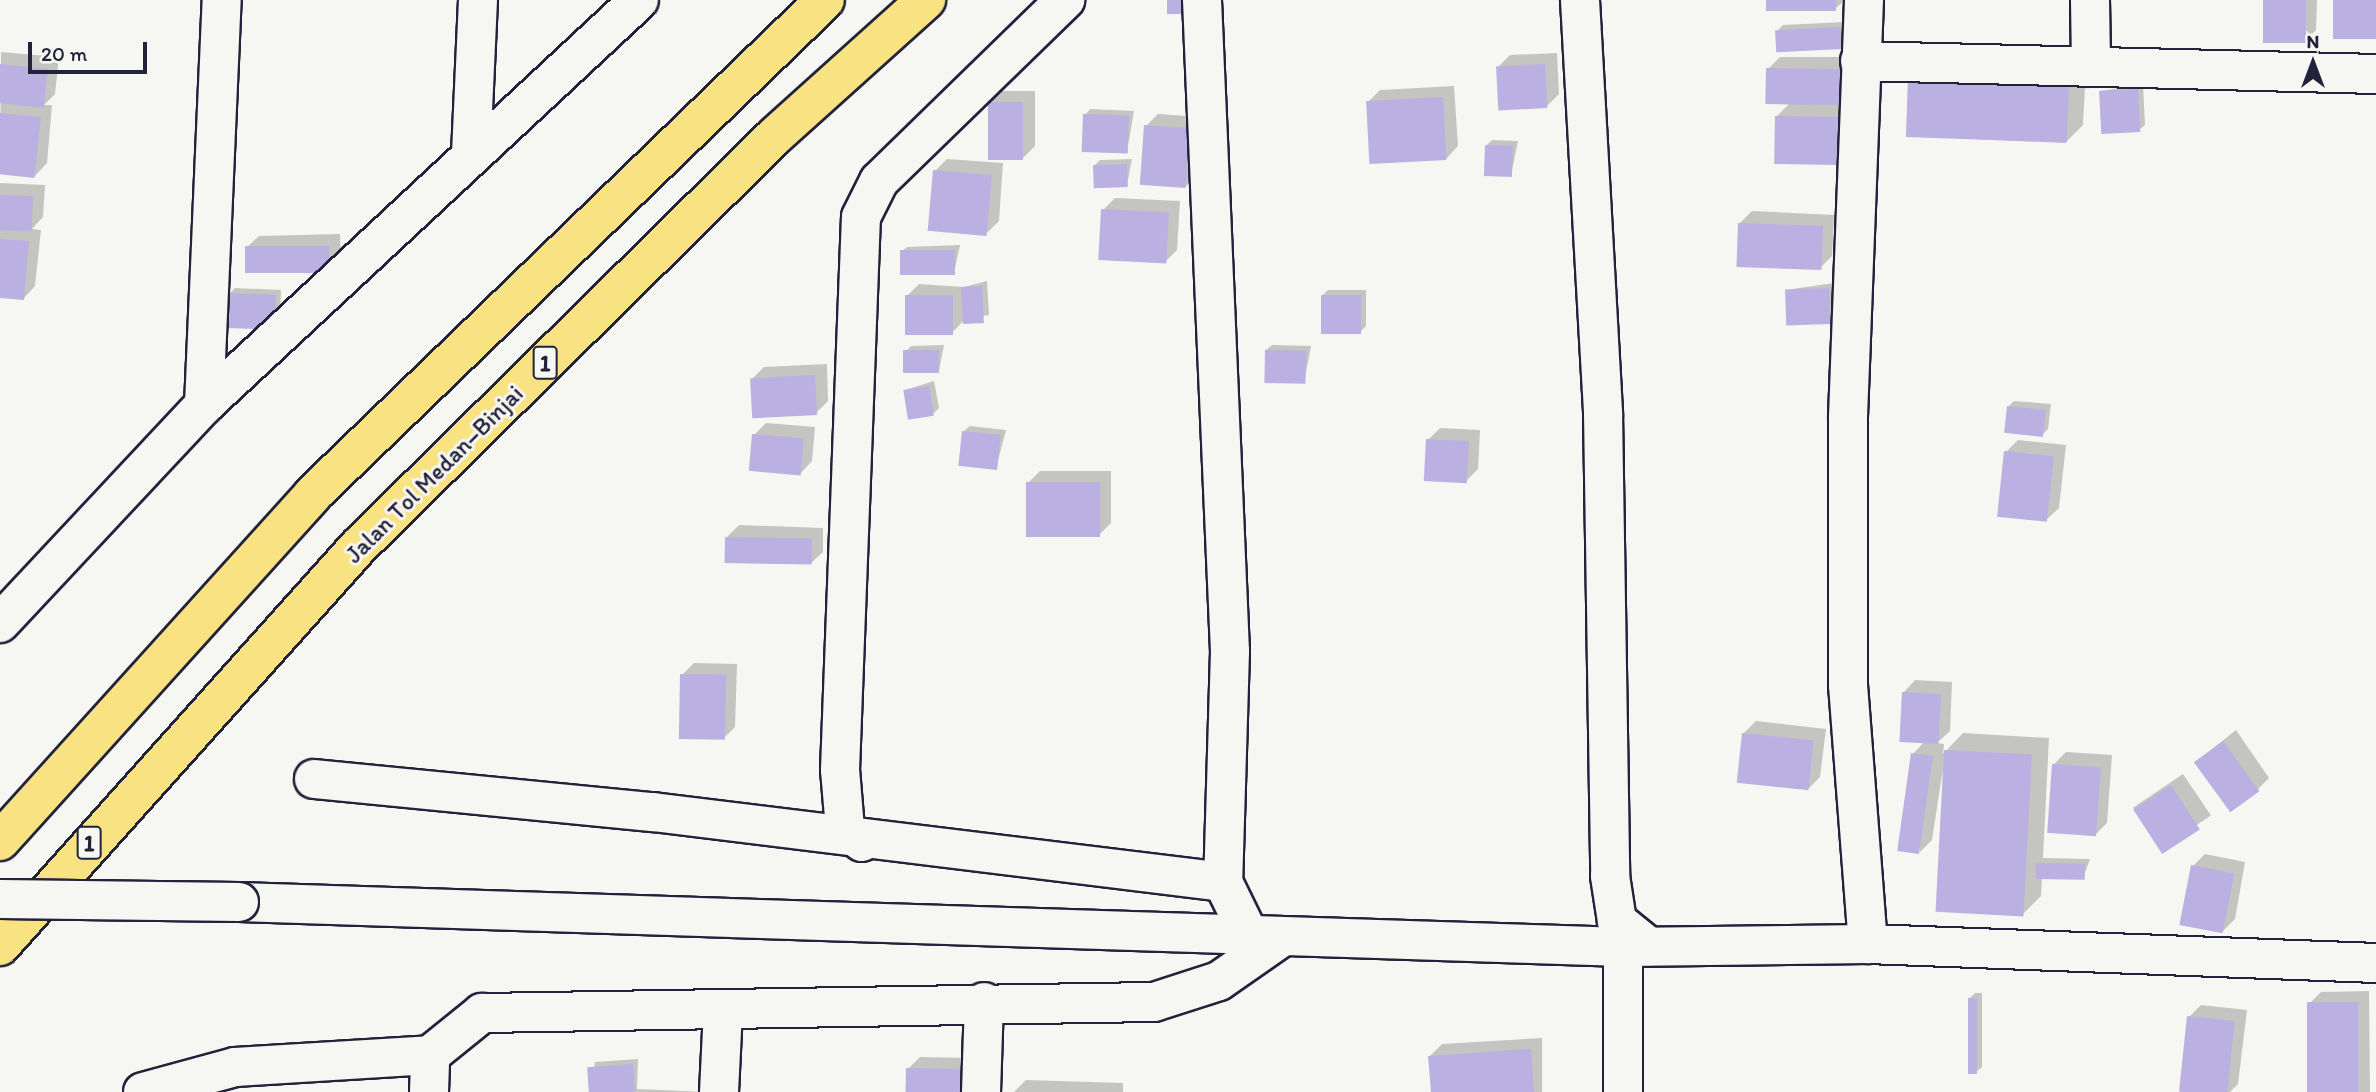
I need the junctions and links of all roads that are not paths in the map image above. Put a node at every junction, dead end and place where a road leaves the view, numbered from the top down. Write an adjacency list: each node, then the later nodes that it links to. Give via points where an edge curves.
1 (222, 0): 15 (street)
2 (478, 0): 14 (street)
3 (825, 0): 18 (highway, via 313,494)
4 (926, 0): 24 (highway, Jalan Tol Medan–Binjai / 1, via 776,135 358,547)
5 (1065, 0): 19 (street, via 879,181 861,217 840,770 845,829)
6 (1202, 0): 20 (street, via 1230,651)
7 (1580, 0): 25 (street, via 1603,427 1610,876 1617,921)
8 (1864, 0): 11 (street)
9 (2090, 0): 12 (street)
10 (634, 2): 14 (street)
11 (1860, 61): 12 (street); 23 (street, via 1848,419 1848,685)
12 (2091, 67): 13 (street)
13 (2376, 74)
14 (471, 154): 15 (street)
15 (204, 405): 16 (street)
16 (0, 623)
17 (314, 779): 19 (street, via 653,812)
18 (0, 841)
19 (862, 842): 20 (street)
20 (1223, 882): 22 (street)
21 (0, 899): 22 (street, bridge, via 239,902)
22 (1266, 936): 25 (street); 27 (street, via 1219,981 1154,1002 1085,1008)
23 (1868, 944): 25 (street); 26 (street)
24 (0, 946)
25 (1636, 947): 33 (street)
26 (2376, 963)
27 (984, 1002): 28 (street); 32 (street)
28 (723, 1010): 29 (street, via 482,1013); 31 (street)
29 (429, 1073): 30 (street, via 236,1068)
30 (154, 1090)
31 (719, 1092)
32 (981, 1092)
33 (1623, 1092)

